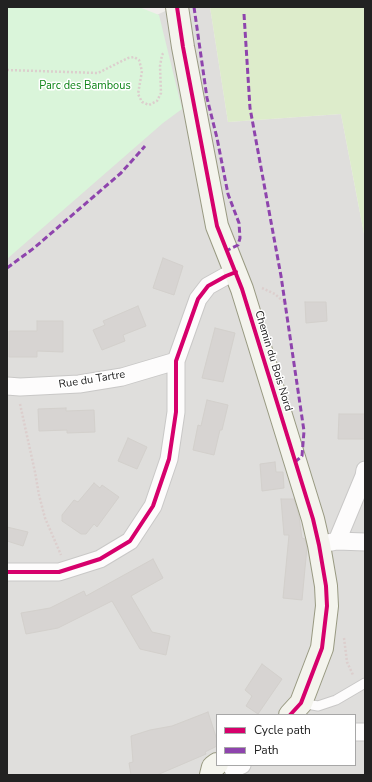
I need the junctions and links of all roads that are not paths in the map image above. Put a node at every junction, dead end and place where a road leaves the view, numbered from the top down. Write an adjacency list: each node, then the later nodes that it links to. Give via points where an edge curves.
1 (177, 7): 2 (street, Chemin du Bois Nord, via 218,226)
2 (236, 272): 3 (street, via 208,286 198,299); 7 (street, Chemin du Bois Nord, via 313,519)
3 (176, 361): 4 (street, Rue du Tartre, via 122,376 79,384); 8 (street, via 176,412 169,459 153,506 130,541 100,559 67,570)
4 (13, 386)
5 (365, 470): 7 (street)
6 (365, 542): 7 (street)
7 (328, 543): 10 (street, Chemin du Bois Nord, via 327,606 322,648)
8 (7, 572)
9 (364, 683): 10 (lane, via 336,700)
10 (296, 709)
11 (231, 766): 12 (street, via 213,768)
12 (211, 775)

